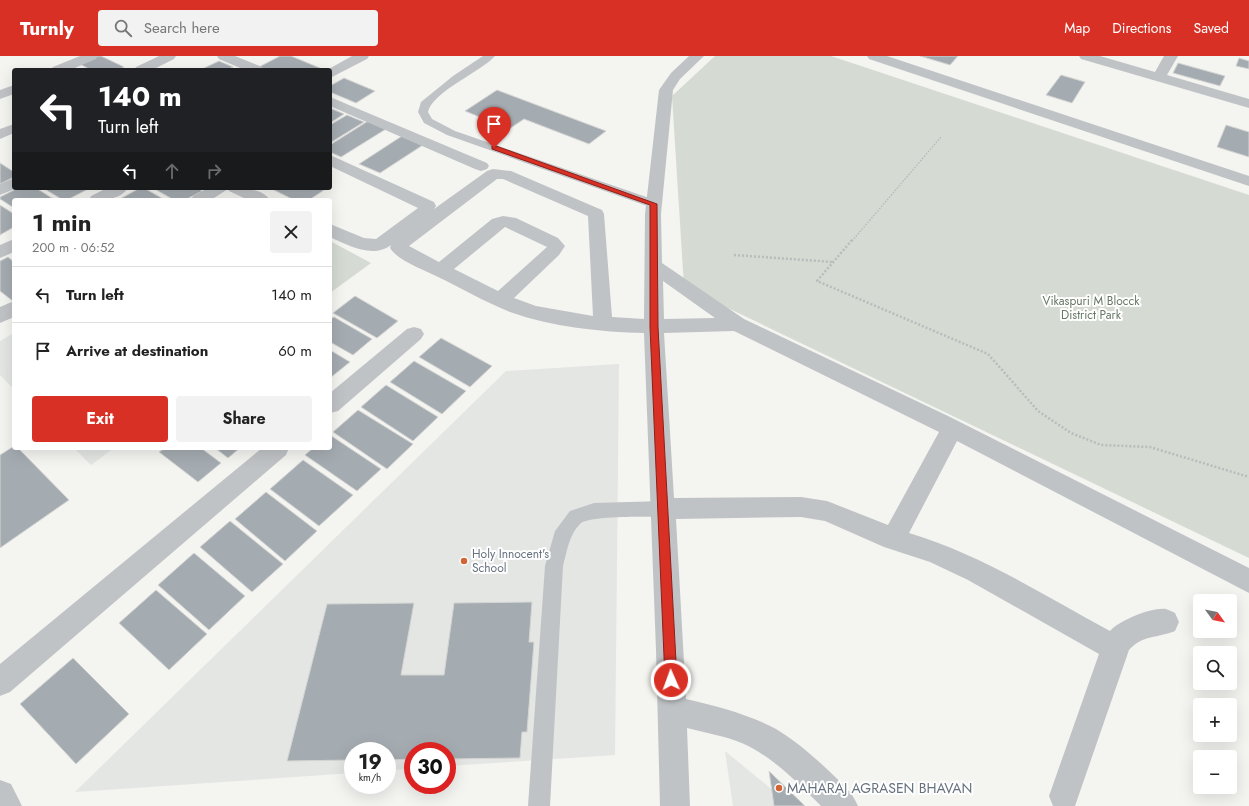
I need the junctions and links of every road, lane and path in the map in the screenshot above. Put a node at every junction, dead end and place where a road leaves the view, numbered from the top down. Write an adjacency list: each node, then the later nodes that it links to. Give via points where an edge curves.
1 (91, 56): 11 (street)
2 (169, 56): 12 (street)
3 (224, 56): 13 (street)
4 (362, 56): 14 (street)
5 (490, 56): 34 (lane, via 425,104 423,112 428,121 451,133)
6 (697, 56): 34 (street, via 676,75 666,90)
7 (874, 56): 10 (street)
8 (1086, 56): 15 (street)
9 (1171, 56): 15 (street)
10 (897, 59): 25 (street)
11 (63, 68)
12 (145, 68)
13 (252, 68)
14 (332, 73)
15 (1159, 78): 19 (street)
16 (12, 90): 17 (street)
17 (0, 95)
18 (332, 102): 24 (street)
19 (1249, 104)
20 (12, 129): 21 (street)
21 (0, 134)
22 (941, 137): 39 (path)
23 (332, 161): 35 (street, via 428,206 375,246)
24 (482, 166)
25 (1249, 181)
26 (12, 184): 27 (street)
27 (0, 190)
28 (116, 190): 31 (street)
29 (217, 190): 32 (street)
30 (240, 190): 33 (street)
31 (102, 198)
32 (203, 198)
33 (258, 198)
34 (654, 204): 40 (street)
35 (332, 231)
36 (12, 246): 37 (street)
37 (0, 252)
38 (734, 255): 39 (path)
39 (834, 262): 52 (path, via 818,281 988,354 1038,411 1071,433 1101,445 1150,447)
40 (653, 265): 46 (street); 47 (street)
41 (441, 270): 42 (street); 42 (street, via 503,221 552,242 556,246 553,251); 45 (street, via 399,248 401,242 493,174 505,174 596,214)
42 (500, 300): 45 (street, via 554,317)
43 (12, 309): 44 (street)
44 (0, 316)
45 (603, 323): 47 (street)
46 (736, 324): 47 (street); 50 (street)
47 (654, 327): 53 (street)
48 (414, 334): 49 (street)
49 (332, 403)
50 (952, 429): 54 (street); 55 (street)
51 (276, 450): 58 (street)
52 (1249, 478)
53 (663, 509): 54 (street, via 801,507 827,511); 59 (street); 63 (lane, via 594,511 576,516 564,531 554,566)
54 (893, 539): 57 (street, via 936,552 970,568)
55 (1249, 581)
56 (1166, 622): 57 (street, via 1129,631)
57 (1115, 648): 61 (street)
58 (0, 682)
59 (672, 710): 64 (street); 65 (street, via 725,723 780,748)
60 (0, 795): 62 (street)
61 (1064, 796)
62 (7, 806)
63 (539, 806)
64 (675, 806)
65 (843, 806)

